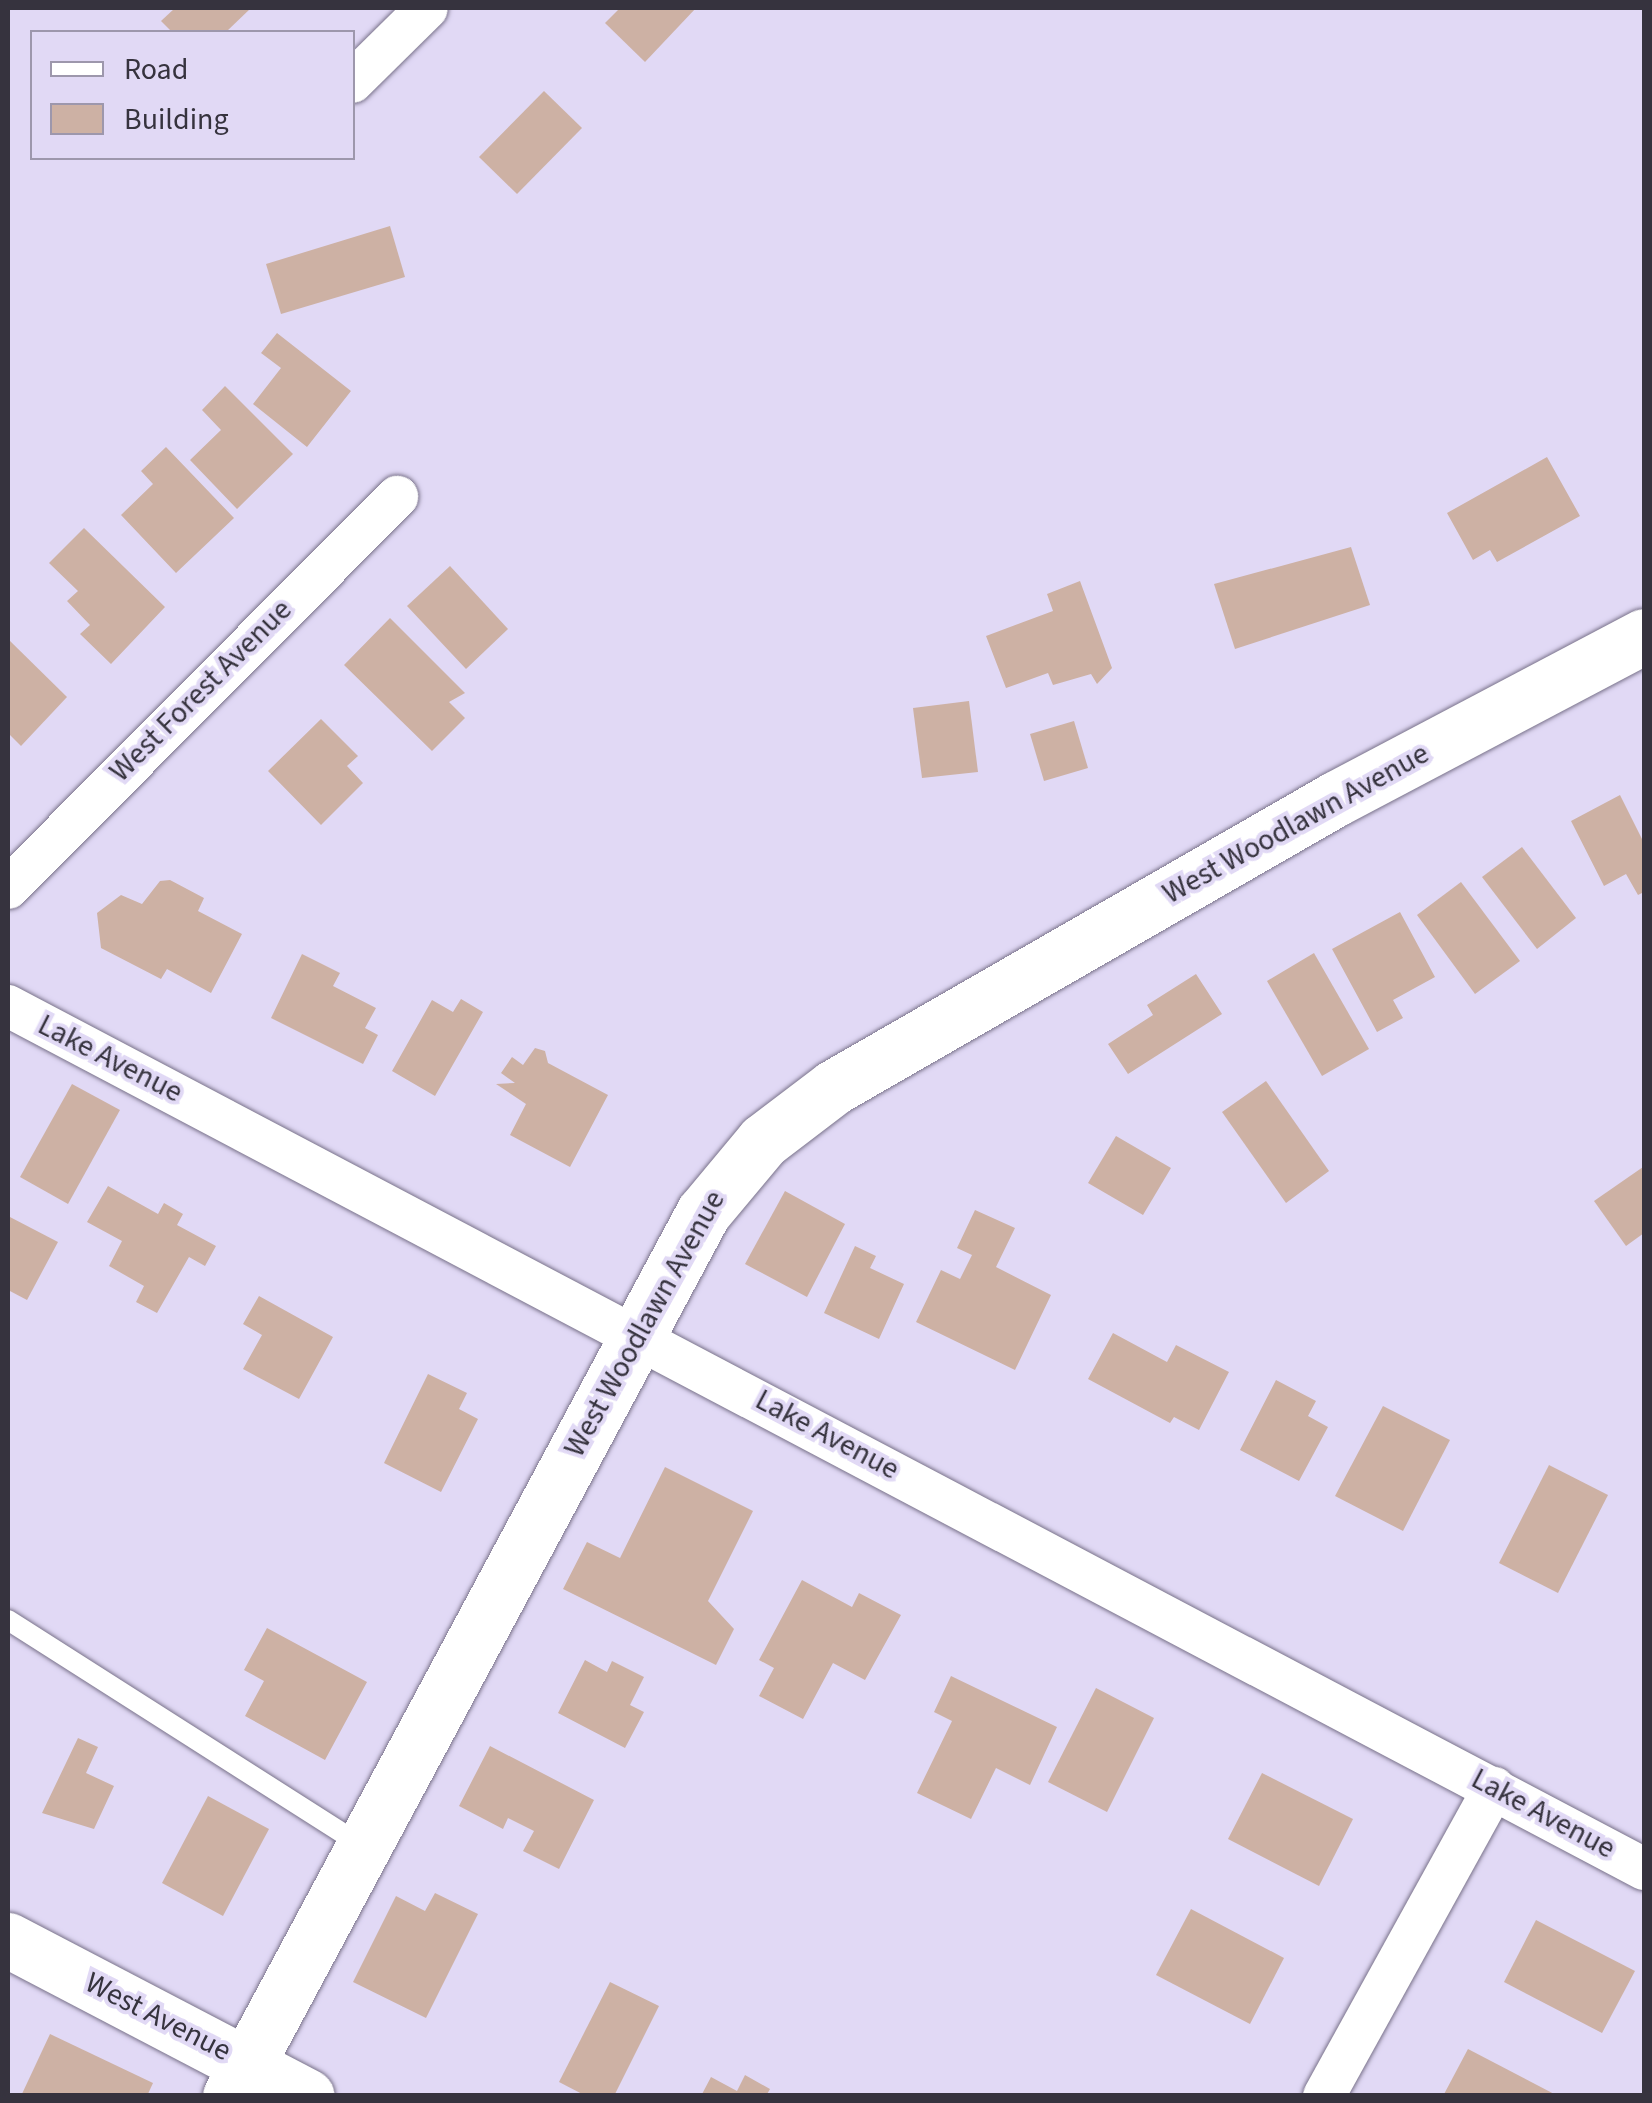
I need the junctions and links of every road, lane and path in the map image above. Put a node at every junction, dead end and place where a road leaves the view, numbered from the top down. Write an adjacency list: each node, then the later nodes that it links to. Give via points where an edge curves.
1 (426, 8): 2 (street)
2 (355, 79)
3 (396, 497): 5 (street, West Forest Avenue)
4 (1644, 636): 7 (street, West Woodlawn Avenue, via 1334,799 798,1110 730,1174)
5 (8, 888)
6 (8, 1006): 7 (street, Lake Avenue)
7 (637, 1334): 9 (street, Lake Avenue); 10 (street, West Woodlawn Avenue)
8 (8, 1620): 10 (lane)
9 (1494, 1788): 11 (street, Lake Avenue); 15 (street)
10 (363, 1846): 13 (street, West Woodlawn Avenue)
11 (1644, 1868)
12 (8, 1940): 13 (street, West Avenue)
13 (238, 2080): 14 (street, West Avenue)
14 (307, 2096)
15 (1324, 2096)

